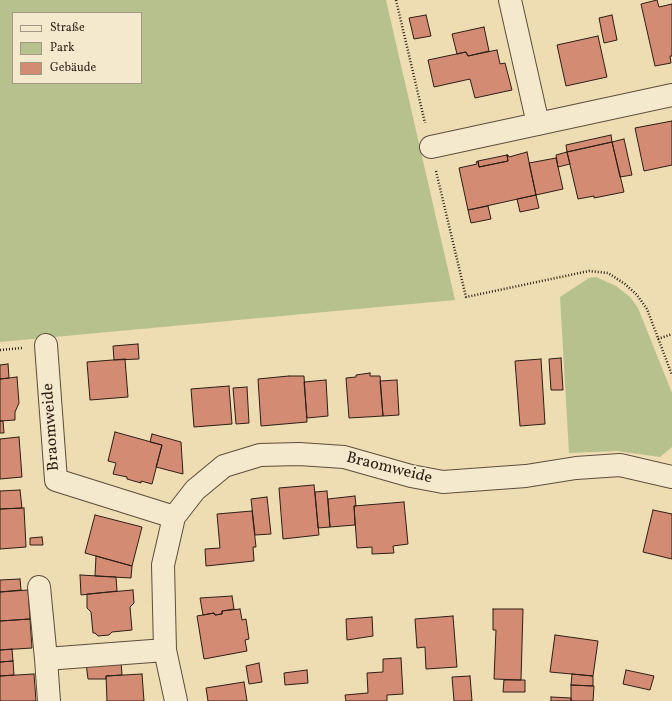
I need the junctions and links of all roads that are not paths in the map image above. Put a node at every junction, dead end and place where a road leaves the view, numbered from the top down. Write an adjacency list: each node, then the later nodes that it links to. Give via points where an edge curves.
1 (510, 0): 3 (street)
2 (672, 95): 3 (street)
3 (538, 124): 4 (street)
4 (431, 147)
5 (46, 345): 7 (street, Braomweide, via 56,480)
6 (672, 478): 7 (street, Braomweide, via 620,465 443,482 411,476 344,457 260,455 224,466 195,490)
7 (174, 517): 9 (street, Braomweide, via 164,564)
8 (39, 587): 10 (street)
9 (166, 650): 10 (street); 12 (street, Braomweide)
10 (46, 659): 11 (street)
11 (50, 701)
12 (176, 701)

